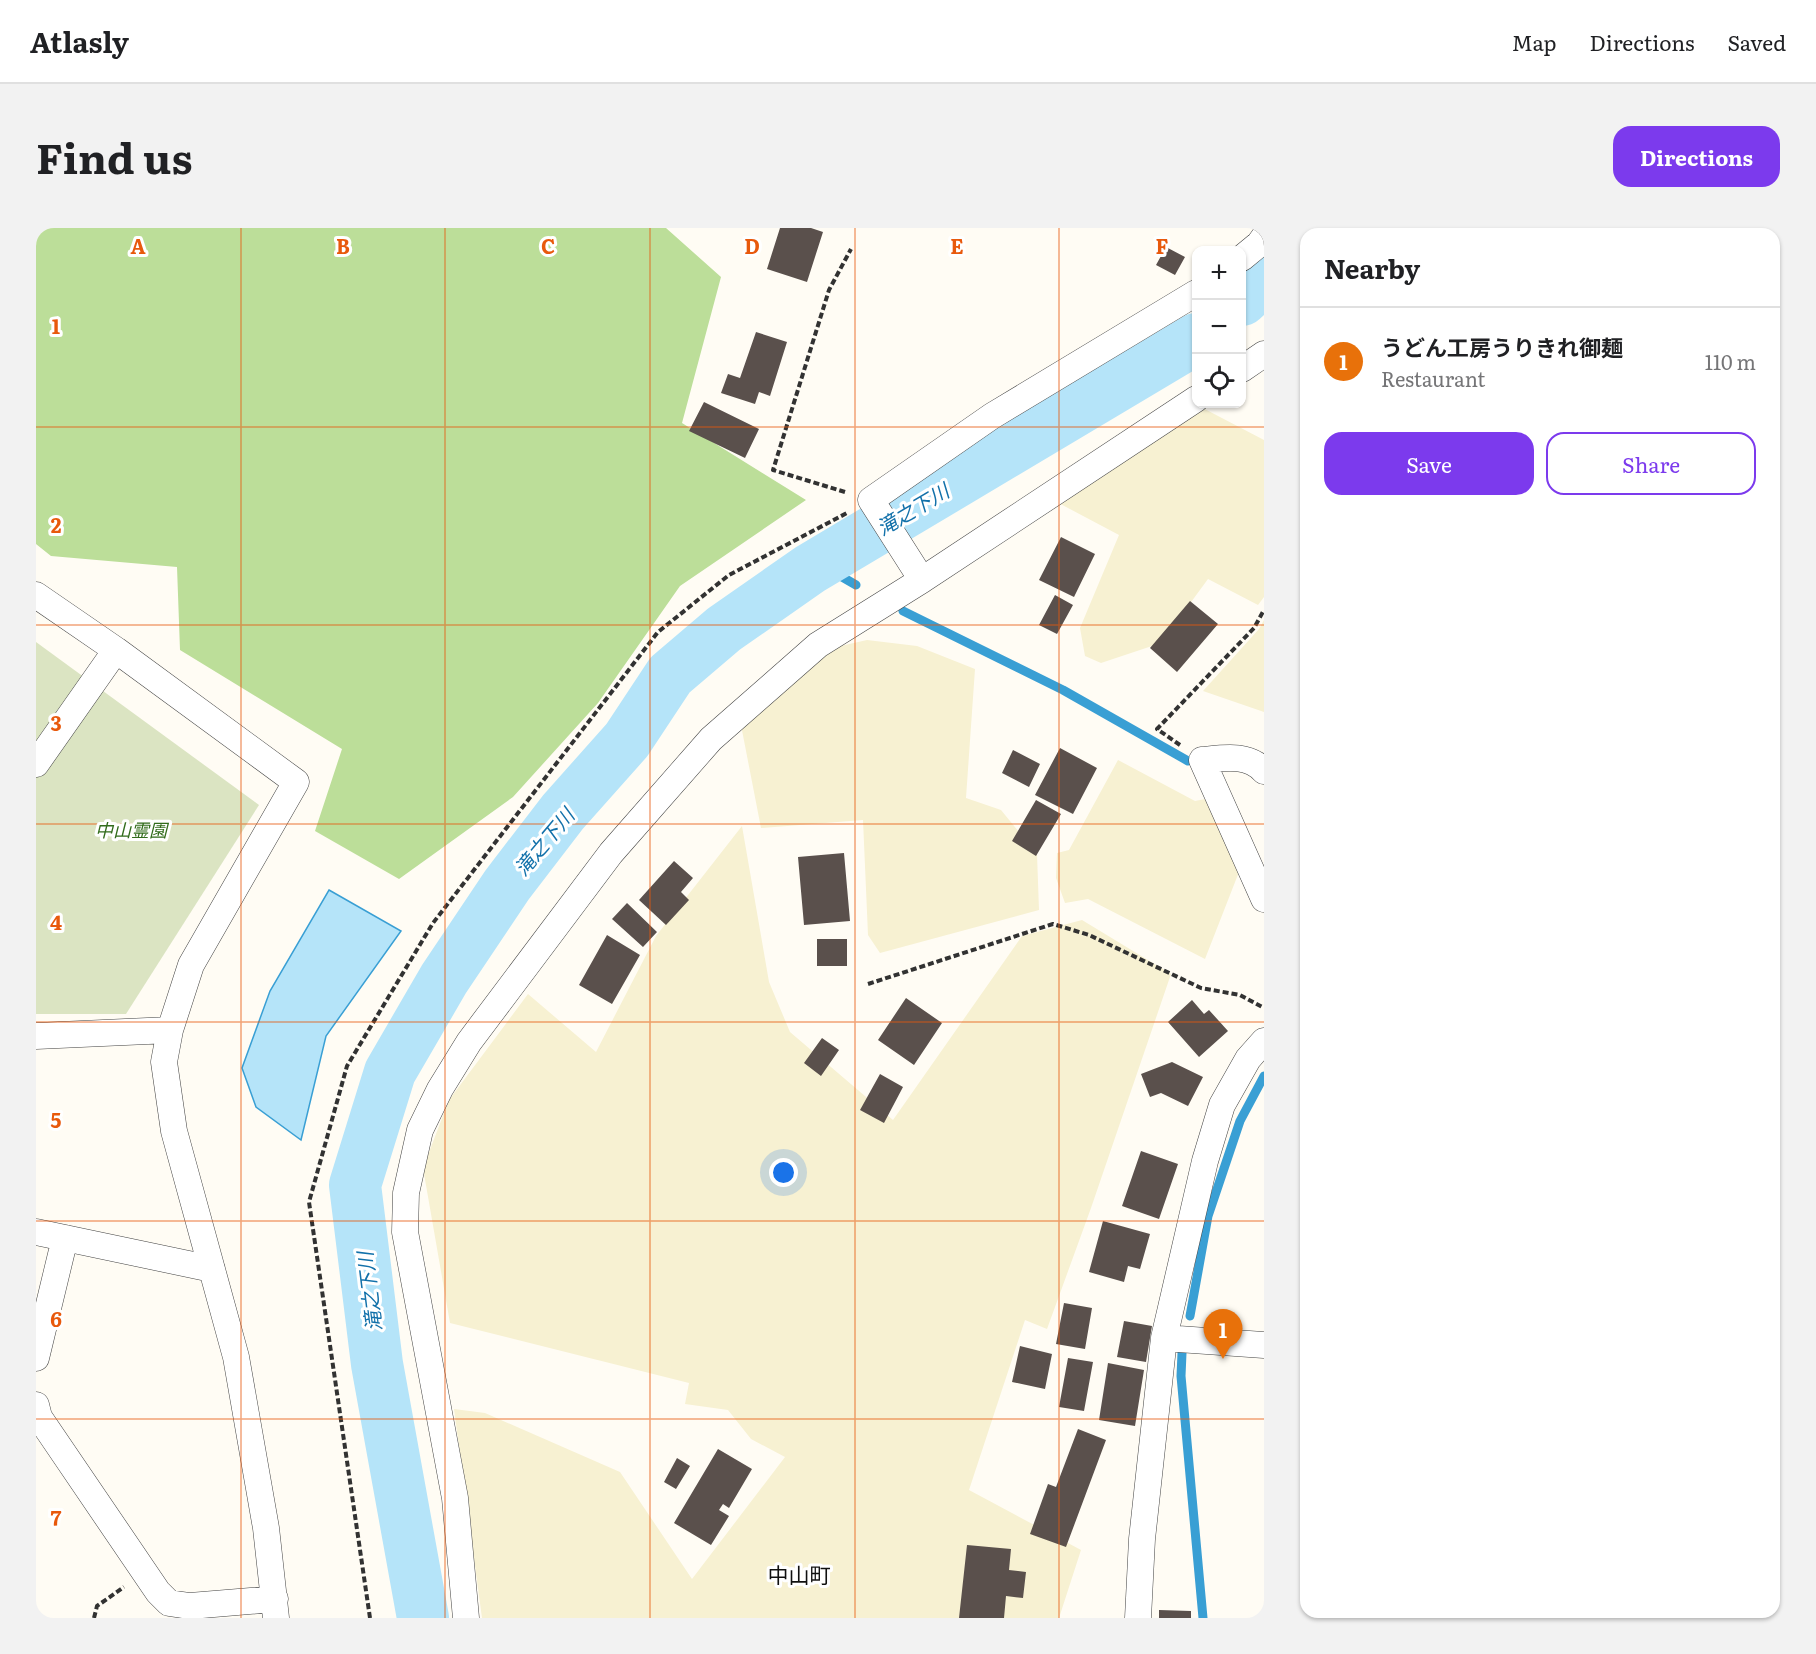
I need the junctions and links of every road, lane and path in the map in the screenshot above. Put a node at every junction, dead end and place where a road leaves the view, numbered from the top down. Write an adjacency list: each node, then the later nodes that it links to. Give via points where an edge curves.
1 (1264, 237): 3 (street)
2 (851, 249): 8 (path, via 829,290 773,470)
3 (1246, 255)
4 (1192, 296): 8 (street, via 992,416)
5 (1264, 354): 6 (street)
6 (1246, 366)
7 (1192, 402): 9 (street)
8 (874, 504): 9 (street)
9 (918, 573): 32 (street, via 818,645 711,739 611,853 506,991 469,1042 420,1130 406,1193 405,1232 455,1498)
10 (36, 595): 12 (street)
11 (1264, 610): 13 (path, via 1254,628 1157,729)
12 (116, 650): 14 (street); 19 (street, via 296,782 191,965)
13 (1202, 760): 15 (street, via 1237,757); 16 (street)
14 (36, 764)
15 (1264, 771)
16 (1264, 899)
17 (868, 984): 18 (path, via 1053,924 1089,935 1201,988 1240,995)
18 (1264, 1008)
19 (170, 1030): 20 (street); 24 (street, via 164,1062 174,1131)
20 (36, 1036)
21 (1264, 1041): 25 (street, via 1248,1059 1222,1105 1204,1161)
22 (36, 1232): 23 (street)
23 (65, 1238): 24 (street); 27 (street)
24 (212, 1269): 30 (street, via 236,1358 266,1528)
25 (1164, 1338): 26 (street); 33 (street, via 1142,1539)
26 (1264, 1345)
27 (36, 1358)
28 (36, 1406): 29 (street, via 39,1417)
29 (144, 1573): 30 (street, via 169,1603); 31 (path, via 97,1606)
30 (275, 1609)
31 (94, 1618)
32 (466, 1618)
33 (1138, 1618)

